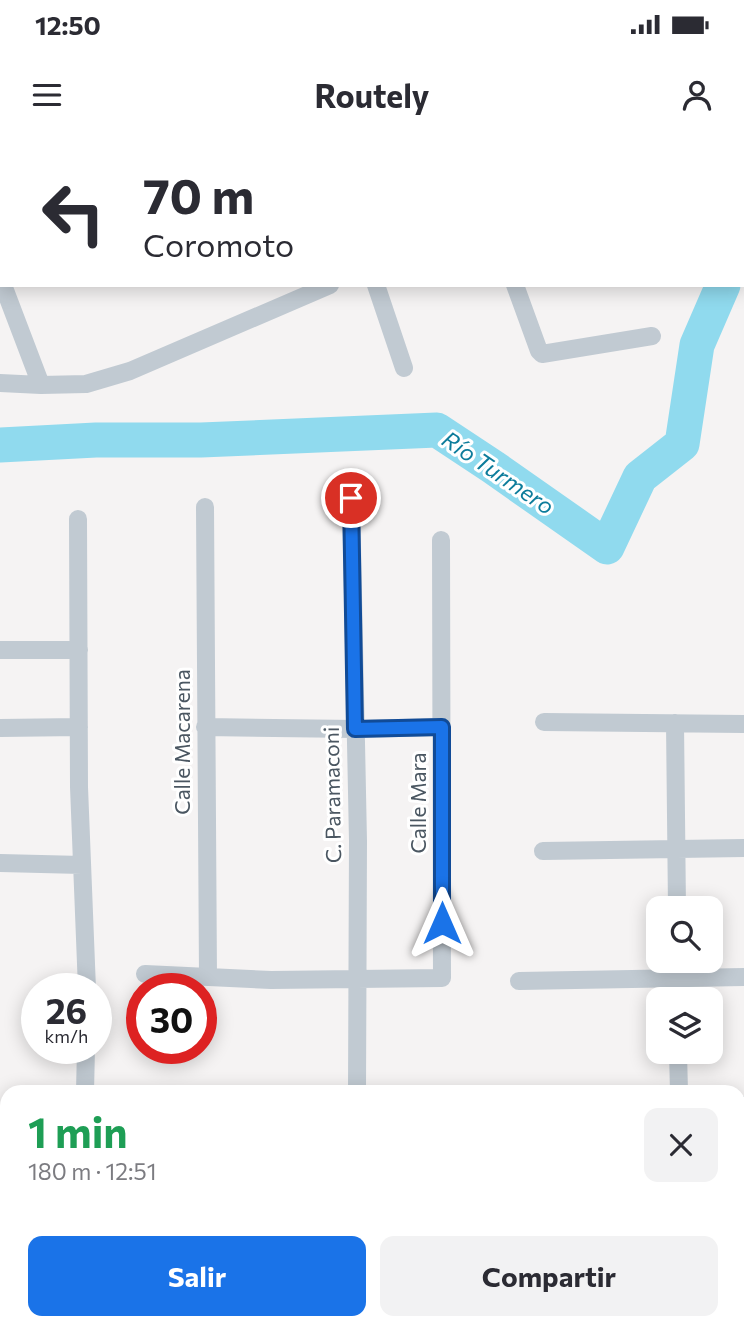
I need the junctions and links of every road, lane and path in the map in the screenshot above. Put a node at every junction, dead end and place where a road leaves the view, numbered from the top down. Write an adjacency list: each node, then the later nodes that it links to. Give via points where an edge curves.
1 (4, 287): 8 (street)
2 (325, 287): 8 (street, via 130,371 86,384)
3 (377, 287): 6 (street)
4 (516, 287): 5 (street, via 542,354)
5 (652, 336)
6 (404, 368)
7 (0, 383): 8 (street)
8 (41, 385)
9 (351, 498): 22 (street, C. Paramaconi)
10 (205, 507): 19 (street, Calle Macarena)
11 (78, 519): 14 (street)
12 (441, 540): 20 (street, Calle Mara)
13 (0, 650): 14 (street)
14 (79, 650): 18 (street)
15 (544, 722): 16 (street)
16 (675, 723): 17 (street); 24 (street)
17 (744, 724)
18 (79, 727): 21 (street); 27 (street)
19 (205, 727): 22 (street); 31 (street, Calle Macarena)
20 (442, 727): 22 (street); 35 (street, Calle Mara, via 442,978)
21 (0, 728)
22 (355, 729): 35 (street, C. Paramaconi)
23 (744, 848): 24 (street)
24 (676, 849): 25 (street); 28 (street)
25 (543, 851)
26 (0, 863): 27 (street)
27 (82, 865): 30 (street)
28 (677, 896)
29 (646, 972): 36 (street)
30 (87, 973)
31 (208, 973)
32 (706, 973): 34 (street)
33 (217, 977): 35 (street, Calle Mara)
34 (744, 977)
35 (357, 981): 40 (street, C. Paramaconi)
36 (519, 981)
37 (86, 1064): 39 (street)
38 (678, 1064): 41 (street)
39 (85, 1085)
40 (357, 1085)
41 (679, 1085)

